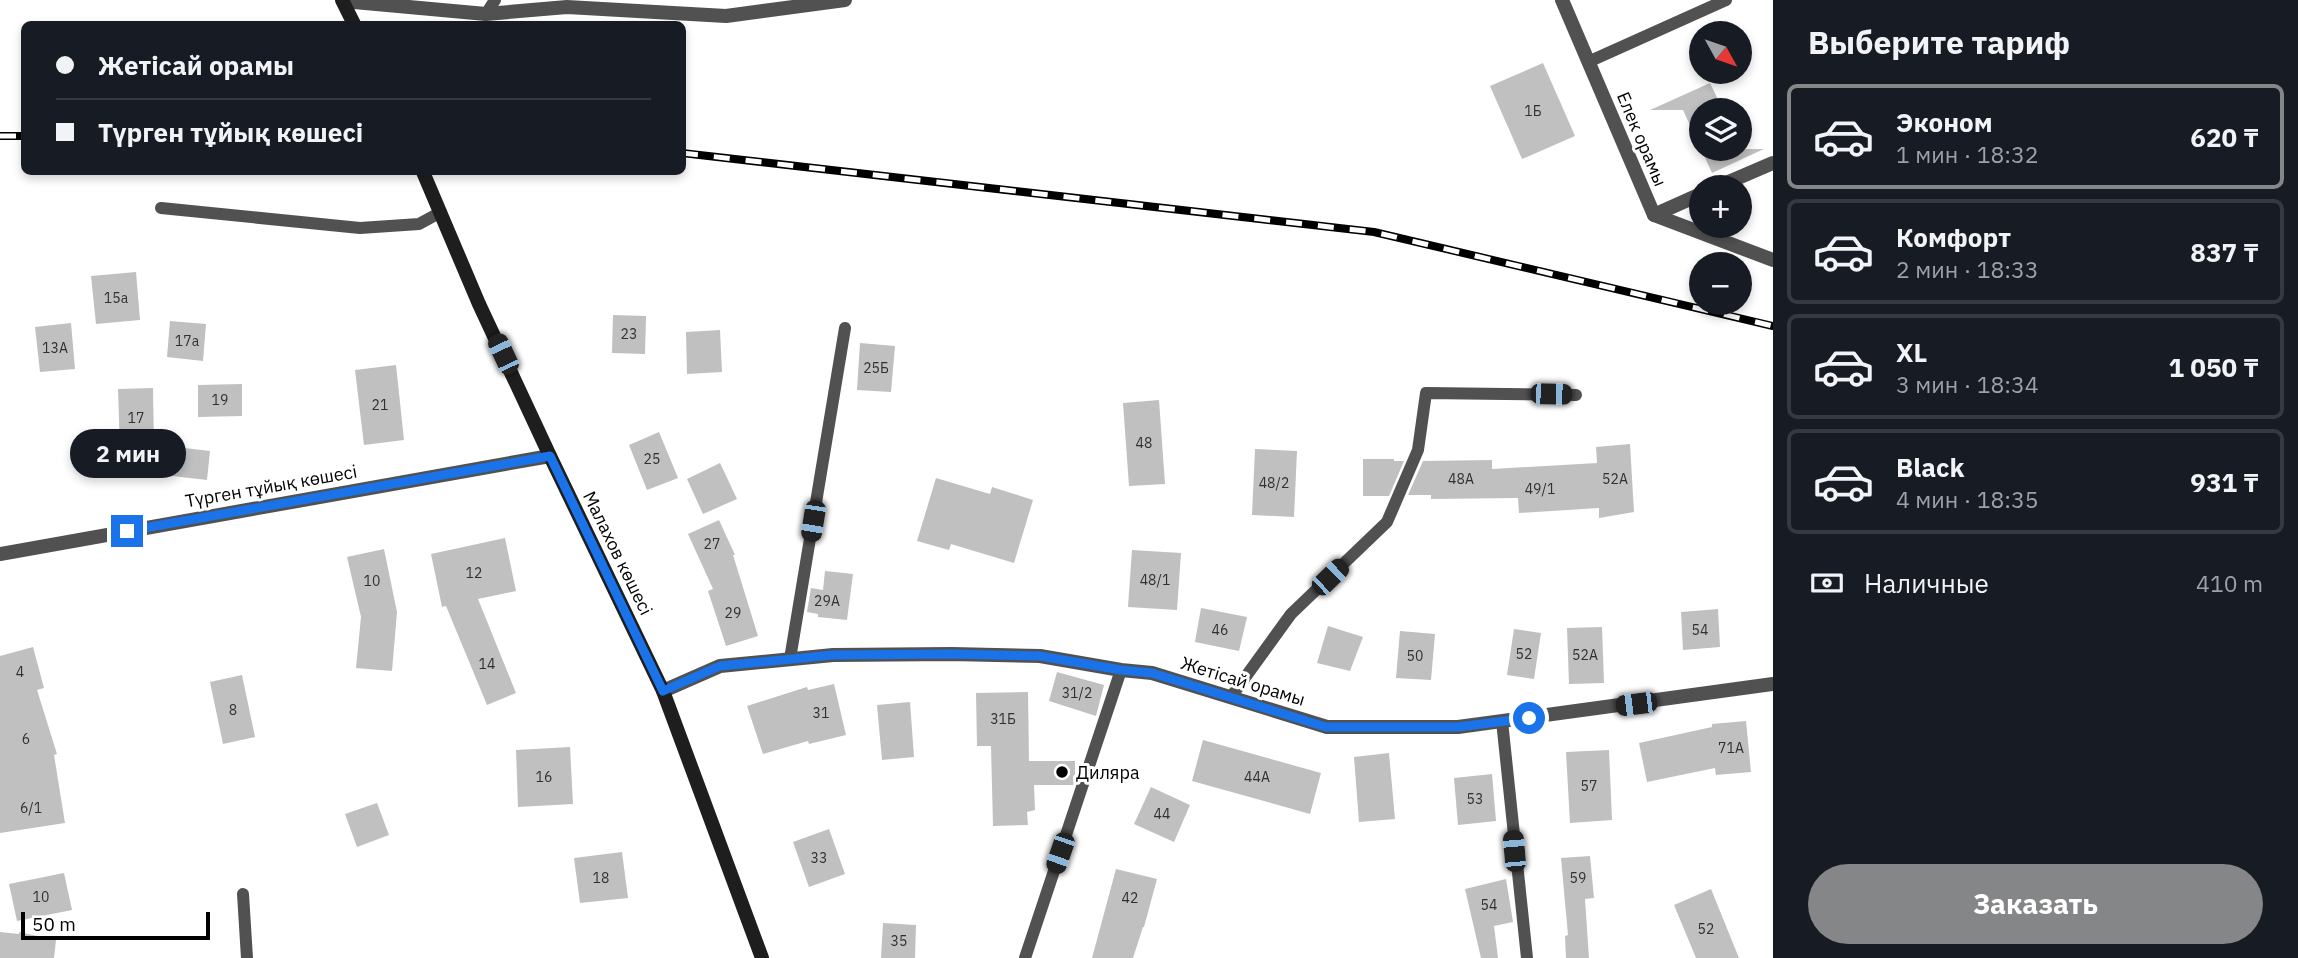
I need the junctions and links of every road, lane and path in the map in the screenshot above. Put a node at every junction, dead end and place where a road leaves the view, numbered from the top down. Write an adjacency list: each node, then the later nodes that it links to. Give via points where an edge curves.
1 (342, 0): 7 (street); 8 (main road)
2 (495, 0): 7 (lane)
3 (845, 0): 6 (street)
4 (1562, 0): 9 (street, Елек орамы)
5 (1726, 0): 9 (lane)
6 (801, 3): 7 (street, via 726,16 566,7)
7 (486, 14)
8 (352, 21)
9 (1588, 62): 16 (street, Елек орамы)
10 (1773, 163): 12 (street)
11 (424, 175): 15 (main road, Малахов көшесі)
12 (1745, 175)
13 (1689, 199): 16 (street)
14 (161, 208): 15 (lane, via 360,228 419,224)
15 (441, 212): 20 (main road, Малахов көшесі)
16 (1654, 215): 17 (street, Елек орамы)
17 (1773, 260)
18 (845, 328): 22 (lane)
19 (1576, 395): 26 (lane, via 1426,393 1418,450 1387,522 1291,614)
20 (550, 456): 21 (street, Түрген тұйық көшесі); 25 (main road, Малахов көшесі)
21 (0, 554)
22 (790, 659): 23 (street, Жетісай орамы, via 1040,656); 25 (street, Жетісай орамы, via 720,666)
23 (1121, 670): 26 (street, Жетісай орамы, via 1152,673); 31 (lane)
24 (1773, 684): 27 (street, Жетісай орамы)
25 (663, 691): 30 (main road, Малахов көшесі)
26 (1231, 697): 27 (street, Жетісай орамы, via 1326,727 1458,727)
27 (1502, 721): 32 (lane)
28 (243, 894): 29 (lane)
29 (247, 958)
30 (762, 958)
31 (1025, 958)
32 (1527, 958)

